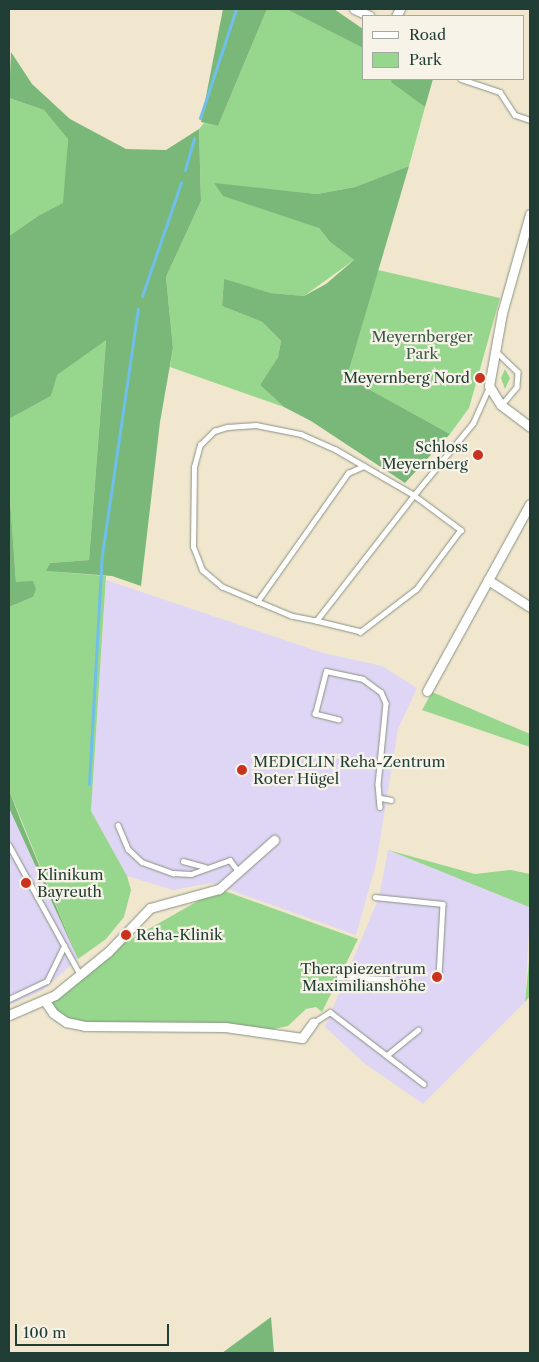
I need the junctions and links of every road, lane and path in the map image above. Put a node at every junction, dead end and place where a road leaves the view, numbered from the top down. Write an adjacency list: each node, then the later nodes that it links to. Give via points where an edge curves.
1 (354, 9): 2 (street)
2 (368, 15)
3 (464, 80): 4 (lane, via 500,92 515,115)
4 (530, 120)
5 (530, 220): 6 (street, via 502,312)
6 (496, 350): 7 (street); 8 (lane, via 518,372 518,387)
7 (489, 386): 8 (street); 11 (lane, via 473,423)
8 (501, 405): 9 (street)
9 (530, 427)
10 (364, 466): 11 (lane); 14 (lane, via 348,472); 14 (lane, via 301,434 256,425 214,431 200,445 194,467 192,546 196,557 202,570 222,587)
11 (414, 495): 16 (lane); 16 (lane, via 461,530 417,589 360,632)
12 (530, 504): 13 (street)
13 (488, 580): 15 (street); 17 (street)
14 (258, 602): 16 (lane, via 292,616)
15 (530, 607)
16 (316, 621)
17 (427, 691)
18 (339, 720): 19 (lane, via 315,714 326,671 363,679 381,692 386,703 378,784)
19 (381, 798): 20 (lane); 21 (lane)
20 (391, 800)
21 (380, 807)
22 (118, 825): 26 (lane, via 128,849 142,862 173,873 191,874)
23 (274, 840): 27 (street)
24 (9, 844): 29 (lane)
25 (183, 861): 26 (lane)
26 (205, 867): 27 (lane, via 230,860)
27 (240, 873): 30 (street, via 219,890 150,908 108,952)
28 (375, 897): 31 (lane, via 443,904)
29 (64, 946): 30 (lane); 34 (lane, via 47,981)
30 (80, 974): 35 (street)
31 (438, 976)
32 (339, 977): 33 (lane)
33 (388, 979)
34 (9, 998)
35 (45, 1001): 36 (street); 37 (street, via 53,1013 66,1022 85,1026 225,1027 302,1038)
36 (9, 1014)
37 (313, 1023): 39 (lane, via 330,1012)
38 (418, 1030): 39 (lane)
39 (387, 1055): 40 (lane)
40 (424, 1084)

